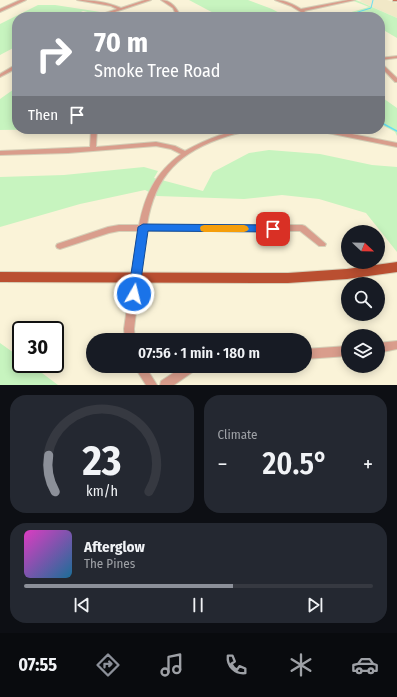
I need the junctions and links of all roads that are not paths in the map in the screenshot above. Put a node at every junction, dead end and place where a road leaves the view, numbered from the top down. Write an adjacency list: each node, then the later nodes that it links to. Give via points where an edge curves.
1 (24, 0): 9 (street)
2 (79, 0): 7 (street, via 104,3)
3 (149, 0): 7 (street)
4 (163, 0): 11 (street, via 174,7)
5 (277, 0): 8 (street)
6 (353, 0): 8 (street)
7 (120, 9): 10 (street)
8 (301, 10): 12 (street)
9 (0, 12)
10 (111, 12)
11 (176, 12)
12 (304, 12)
13 (397, 57): 14 (street)
14 (385, 58)
15 (385, 68): 18 (street)
16 (12, 69): 17 (street)
17 (0, 76)
18 (397, 81)
19 (94, 134): 23 (street)
20 (230, 134): 25 (street, via 211,140)
21 (343, 134): 22 (street)
22 (397, 145)
23 (93, 149): 24 (street); 25 (street, via 156,144 173,147)
24 (0, 153)
25 (186, 154): 26 (street, via 172,164 157,182 149,200)
26 (143, 227): 27 (street, via 302,228); 28 (street, via 108,230); 31 (street)
27 (322, 244)
28 (60, 246)
29 (397, 267): 31 (main road, via 288,278)
30 (0, 277): 31 (main road)
31 (136, 278): 32 (street)
32 (129, 333)
33 (397, 345): 34 (street)
34 (385, 347)
35 (341, 351): 36 (street)
36 (312, 354)
37 (143, 373): 39 (street)
38 (183, 373): 40 (street)
39 (152, 385)
40 (166, 385)

